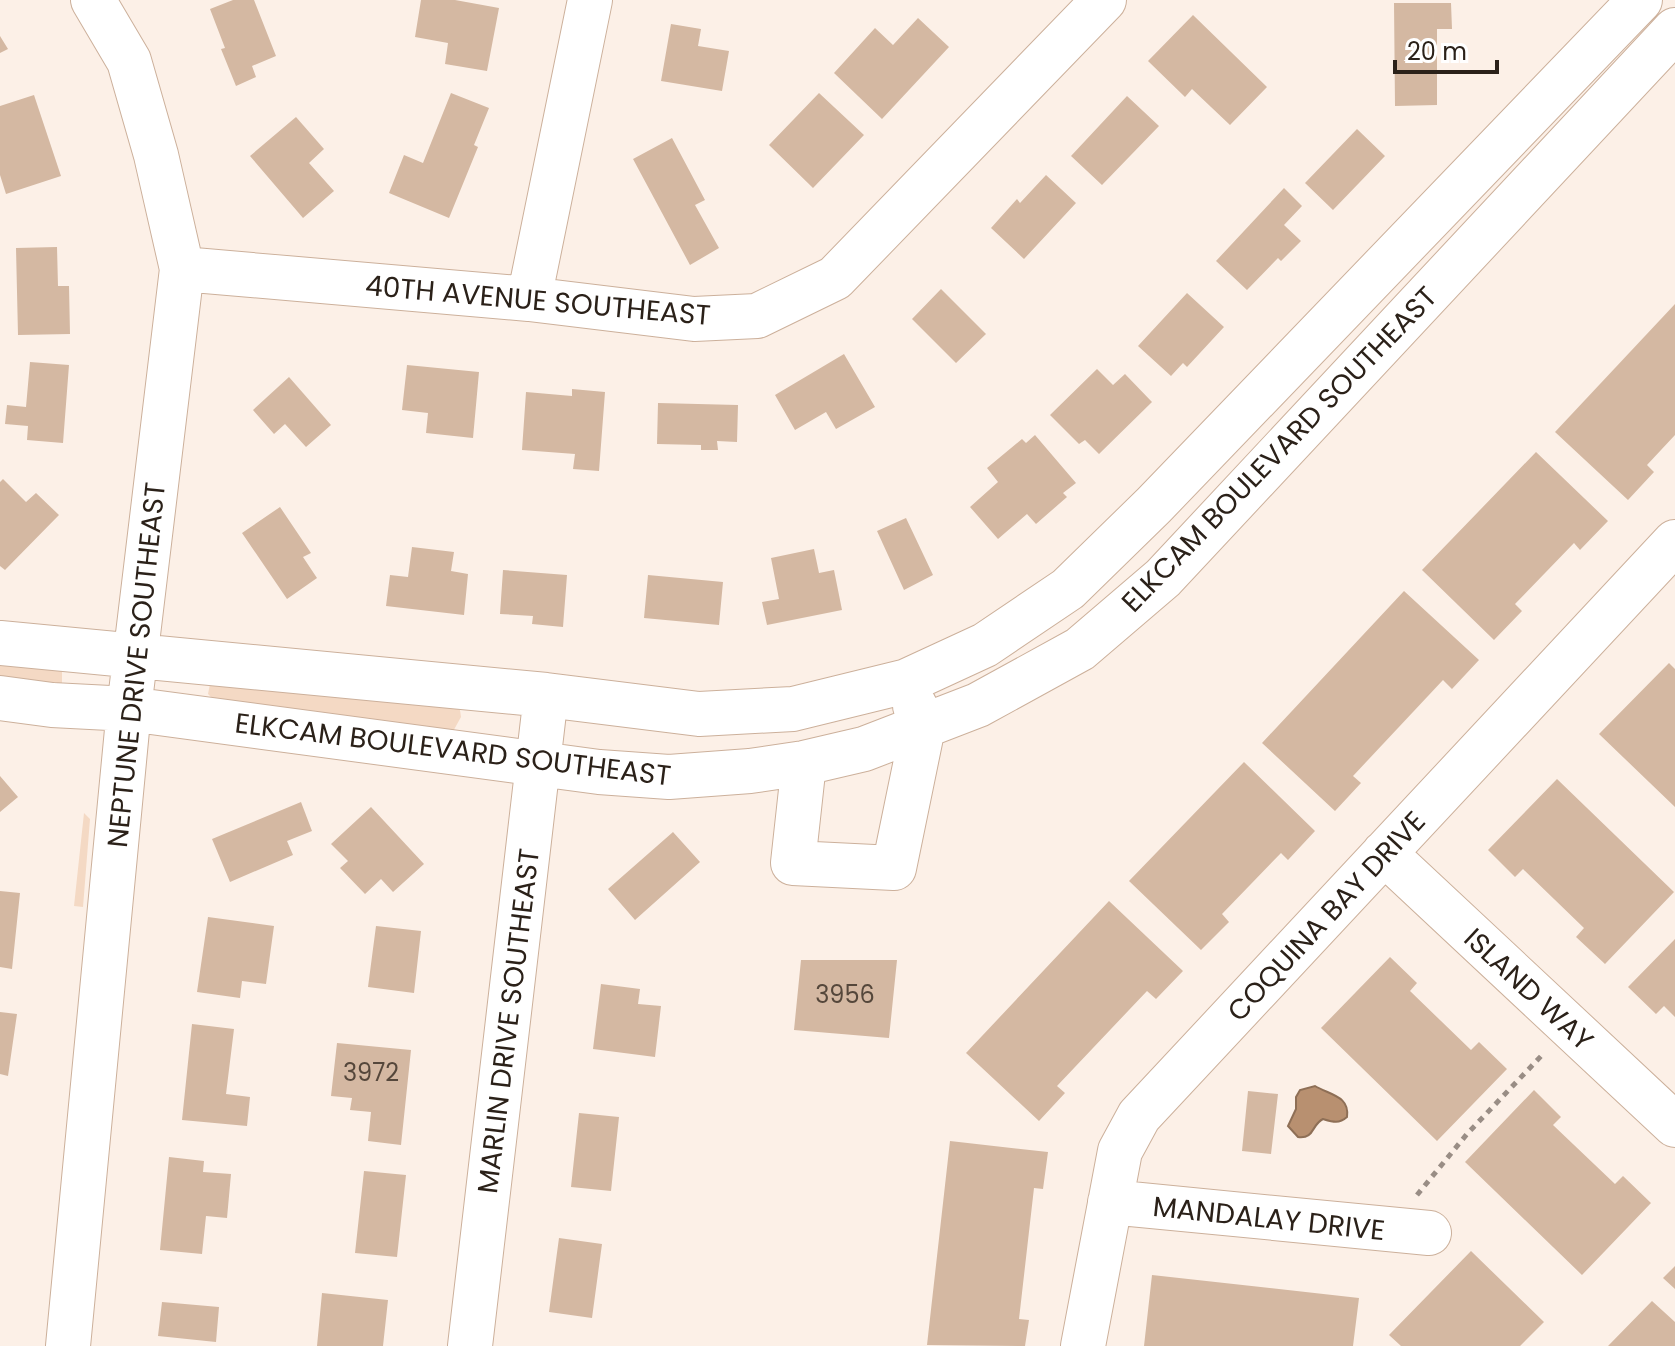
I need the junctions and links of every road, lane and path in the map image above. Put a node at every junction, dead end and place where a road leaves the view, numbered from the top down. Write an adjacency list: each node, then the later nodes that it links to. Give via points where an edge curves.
1 (93, 0): 6 (street, NEPTUNE DRIVE SOUTHEAST, via 129,61)
2 (590, 0): 7 (street)
3 (1104, 0): 7 (street, 40TH AVENUE SOUTHEAST, via 835,278 757,316 694,319)
4 (1621, 5): 5 (street); 8 (street, ELKCAM BOULEVARD SOUTHEAST)
5 (1671, 40): 9 (street, ELKCAM BOULEVARD SOUTHEAST)
6 (182, 269): 7 (street, 40TH AVENUE SOUTHEAST); 12 (street, NEPTUNE DRIVE SOUTHEAST)
7 (529, 299)
8 (1334, 317): 9 (street); 13 (street, ELKCAM BOULEVARD SOUTHEAST, via 1068,589 985,645)
9 (1374, 352): 17 (street, ELKCAM BOULEVARD SOUTHEAST, via 1163,578 1080,649 978,705)
10 (1670, 556): 20 (street, COQUINA BAY DRIVE)
11 (0, 643): 12 (street, ELKCAM BOULEVARD SOUTHEAST)
12 (137, 657): 14 (street, ELKCAM BOULEVARD SOUTHEAST); 16 (street, NEPTUNE DRIVE SOUTHEAST)
13 (907, 681): 14 (street, ELKCAM BOULEVARD SOUTHEAST, via 793,709 699,714); 17 (street)
14 (546, 695): 19 (street, MARLIN DRIVE SOUTHEAST)
15 (0, 698): 16 (street, ELKCAM BOULEVARD SOUTHEAST)
16 (129, 709): 19 (street, ELKCAM BOULEVARD SOUTHEAST); 25 (street, NEPTUNE DRIVE SOUTHEAST)
17 (923, 727): 18 (street, ELKCAM BOULEVARD SOUTHEAST); 18 (street, via 894,868 793,863)
18 (804, 763): 19 (street, ELKCAM BOULEVARD SOUTHEAST, via 669,777)
19 (540, 764): 26 (street, MARLIN DRIVE SOUTHEAST)
20 (1384, 853): 21 (street, ISLAND WAY); 23 (street, COQUINA BAY DRIVE, via 1139,1116 1120,1151)
21 (1570, 1027): 22 (street, ISLAND WAY); 24 (path, via 1467,1134)
22 (1675, 1125)
23 (1110, 1202): 24 (street, MANDALAY DRIVE); 27 (street, COQUINA BAY DRIVE)
24 (1409, 1231)
25 (68, 1346)
26 (470, 1346)
27 (1083, 1346)

